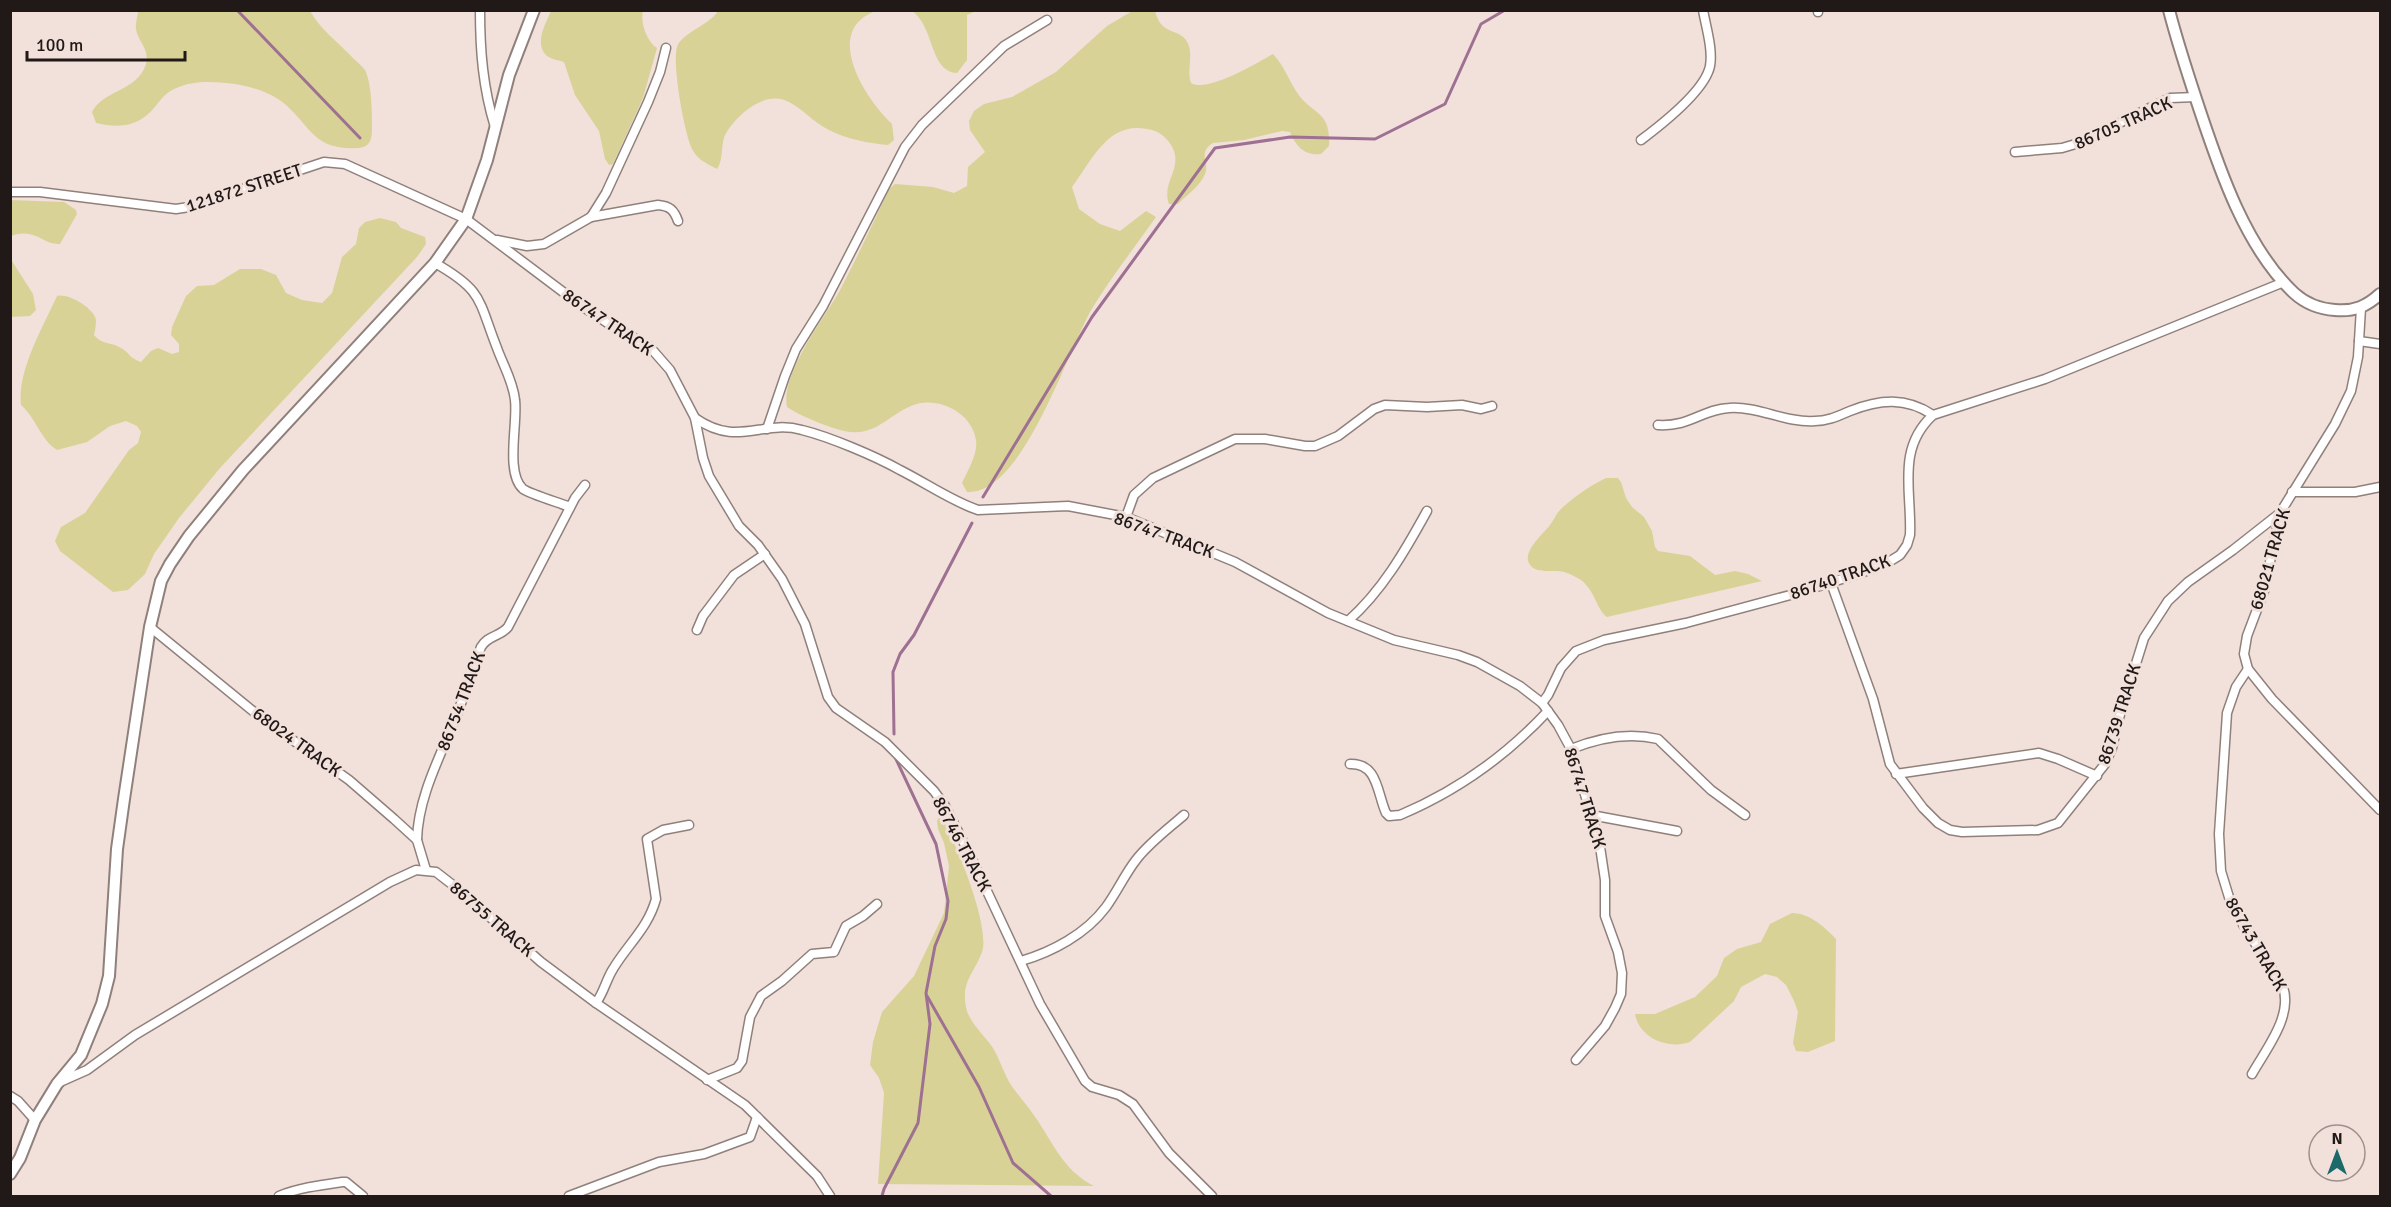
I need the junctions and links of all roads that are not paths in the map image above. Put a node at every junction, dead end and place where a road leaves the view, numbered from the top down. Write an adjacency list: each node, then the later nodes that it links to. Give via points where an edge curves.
1 (480, 10): 8 (street, via 482,73)
2 (534, 10): 8 (street, via 509,75)
3 (1703, 10): 9 (street, via 1710,52 1707,76 1699,88)
4 (2169, 10): 7 (street)
5 (1047, 20): 26 (street, via 1004,46 922,125 905,147 823,306 796,349)
6 (666, 48): 12 (street, via 648,102)
7 (2196, 98): 10 (street, 86705 TRACK, via 2170,99 2079,143); 17 (street, via 2235,204)
8 (495, 127): 13 (street)
9 (1641, 140)
10 (2015, 152)
11 (10, 192): 13 (street, 121872 STREET, via 40,192 176,209 334,162)
12 (591, 217): 14 (street, via 658,205 672,209); 15 (street, via 544,244 527,246)
13 (466, 219): 15 (street, 86747 TRACK); 16 (street)
14 (678, 221)
15 (496, 240): 24 (street, 86747 TRACK, via 583,307 650,346 670,370)
16 (435, 263): 30 (street, via 471,287 486,315 513,388 516,424 512,461 516,477 523,489); 37 (street, via 214,503 161,581)
17 (2284, 282): 19 (street, via 2311,305 2327,310); 23 (street, via 2045,379)
18 (2380, 294): 19 (street)
19 (2361, 308): 20 (street, 68021 TRACK)
20 (2360, 341): 21 (street); 29 (street, 68021 TRACK, via 2355,376 2344,408)
21 (2380, 344)
22 (1492, 406): 33 (street, via 1481,409 1462,405 1385,405 1315,446 1235,439 1165,471 1140,488)
23 (1933, 415): 25 (street, via 1896,400 1865,405 1816,422 1727,408 1677,425); 35 (street, 86740 TRACK, via 1917,434 1908,462 1907,545 1887,563)
24 (695, 418): 26 (street, 86747 TRACK, via 727,432); 34 (street, 86746 TRACK, via 709,476 739,526)
25 (1658, 424)
26 (767, 429): 33 (street, 86747 TRACK, via 786,426 813,434 898,468 978,510 1068,506)
27 (585, 485): 30 (street, 86754 TRACK)
28 (2380, 487): 29 (street, via 2355,492)
29 (2292, 492): 32 (street, 68021 TRACK)
30 (570, 507): 51 (street, 86754 TRACK, via 508,627 481,647 422,800)
31 (1427, 512): 36 (street, via 1378,589)
32 (2280, 513): 39 (street, 68021 TRACK, via 2264,591 2244,644); 44 (street, 86739 TRACK, via 2188,582 2158,613 2144,638 2109,756)
33 (1126, 517): 36 (street, 86747 TRACK, via 1226,558)
34 (765, 554): 38 (street, via 729,581); 54 (street, 86746 TRACK, via 806,624 828,697 846,716 885,742 934,790)
35 (1831, 583): 40 (street, 86740 TRACK, via 1588,646 1568,658); 43 (street, 86739 TRACK)
36 (1348, 621): 40 (street, 86747 TRACK, via 1394,640 1478,662 1520,686)
37 (150, 627): 51 (street, 68024 TRACK, via 259,716 349,780); 59 (street, via 117,849 109,976 81,1054)
38 (697, 630)
39 (2248, 669): 45 (street, via 2286,714); 57 (street, 86743 TRACK, via 2236,687 2227,713 2219,834 2221,871 2232,908 2283,987 2286,1001 2282,1018)
40 (1545, 707): 41 (street, 86747 TRACK); 42 (street, 86740 TRACK, via 1509,748 1462,784 1400,815 1389,816 1371,770)
41 (1571, 749): 47 (street, 86747 TRACK); 48 (street, via 1606,738 1658,739 1711,790)
42 (1350, 764)
43 (1896, 774): 44 (street, via 2039,753); 44 (street, 86739 TRACK, via 1938,823 1962,832 2049,827 2066,815)
44 (2097, 776)
45 (2380, 810)
46 (1184, 815): 54 (street, via 1140,855 1106,907 1066,942)
47 (1591, 815): 50 (street); 56 (street, 86747 TRACK, via 1604,864 1605,916 1618,952 1622,984 1616,1008)
48 (1745, 815)
49 (689, 825): 55 (street, via 656,832 647,839 654,908 642,932 611,972)
50 (1677, 831)
51 (417, 840): 52 (street)
52 (426, 870): 55 (street, 86755 TRACK, via 436,872 458,889 541,962); 59 (street, via 416,870 390,882 135,1035 87,1070)
53 (877, 904): 58 (street, via 846,926 834,952 812,954 761,996 750,1017 742,1061 737,1068)
54 (1021, 961): 68 (street, 86746 TRACK, via 1053,1028 1085,1081 1133,1104 1169,1153)
55 (596, 1003): 58 (street, 86755 TRACK)
56 (1576, 1060)
57 (2252, 1074)
58 (707, 1080): 61 (street, 86755 TRACK)
59 (57, 1084): 62 (street)
60 (10, 1096): 62 (street)
61 (757, 1117): 66 (street, via 750,1137 729,1147 659,1162); 67 (street, 86755 TRACK, via 817,1176)
62 (35, 1120): 63 (street)
63 (10, 1174)
64 (279, 1197): 65 (street, via 295,1189 342,1182)
65 (363, 1197)
66 (569, 1197)
67 (830, 1197)
68 (1212, 1197)

